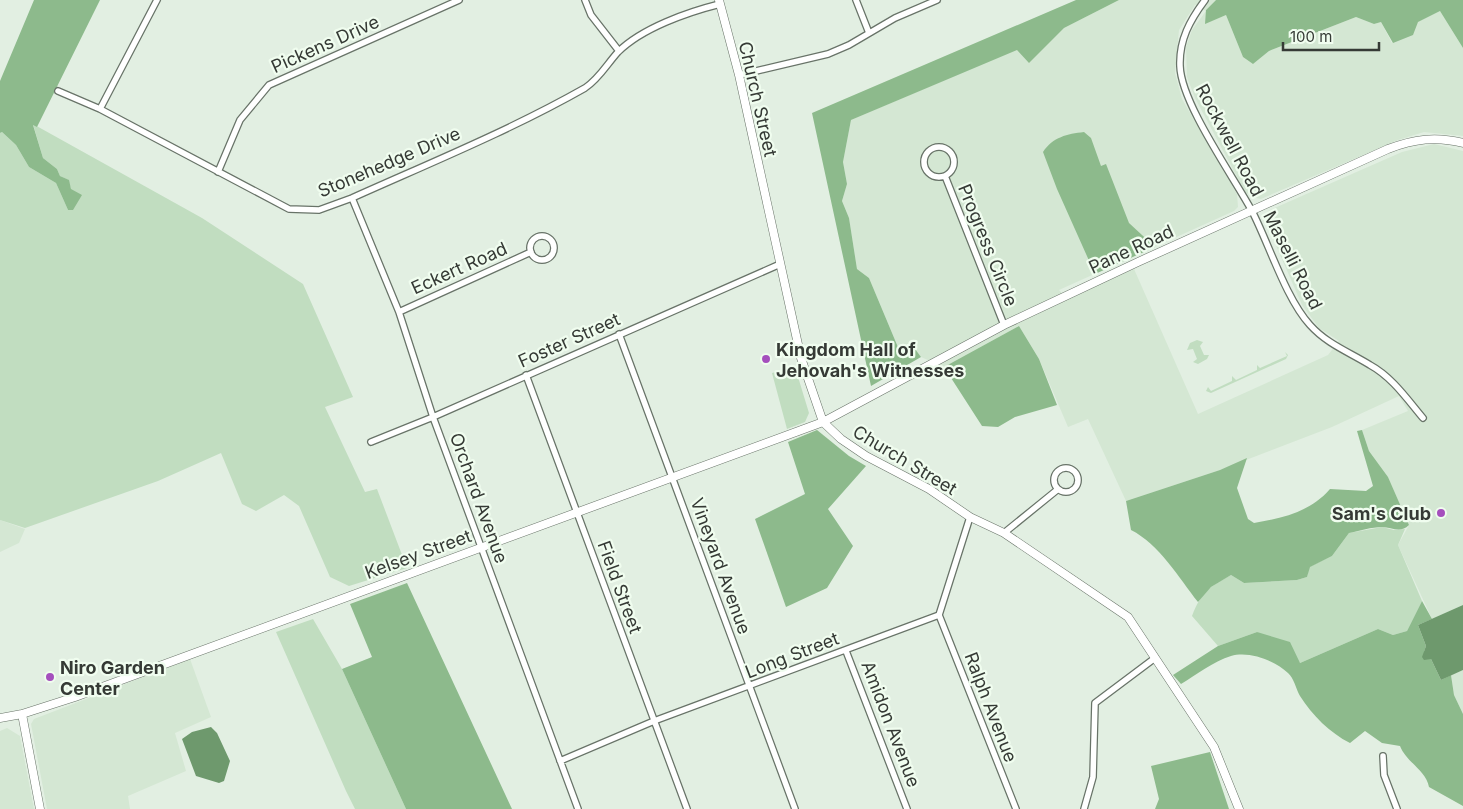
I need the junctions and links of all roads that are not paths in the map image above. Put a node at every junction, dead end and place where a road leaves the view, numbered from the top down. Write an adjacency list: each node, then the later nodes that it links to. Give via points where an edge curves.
1 (157, 0): 12 (street)
2 (459, 0): 14 (street, Pickens Drive, via 269,85 240,120)
3 (585, 0): 9 (street, via 591,16)
4 (856, 0): 8 (street)
5 (937, 0): 8 (street)
6 (1205, 0): 17 (street, Rockwell Road, via 1184,36 1181,76 1191,103)
7 (720, 2): 9 (street, Stonehedge Drive, via 658,25); 10 (street, Church Street)
8 (869, 33): 10 (street, via 828,54)
9 (619, 50): 16 (street, Stonehedge Drive, via 592,84 554,106)
10 (739, 75): 19 (street, Church Street)
11 (58, 91): 12 (street, Stonehedge Drive)
12 (100, 109): 14 (street, Stonehedge Drive)
13 (1463, 143): 17 (street, Pane Road, via 1430,138 1409,141)
14 (218, 172): 16 (street, Stonehedge Drive, via 289,209 319,210)
15 (945, 176): 15 (street, Progress Circle, via 953,166 952,157 943,148 931,149 924,159 926,170 932,175); 21 (street, Progress Circle)
16 (352, 198): 20 (street, Orchard Avenue)
17 (1252, 210): 21 (street, Pane Road); 25 (street, Maselli Road, via 1305,319 1343,351 1391,380)
18 (531, 252): 18 (street, Eckert Road, via 530,244 538,236 546,236 552,242 553,249 547,258 536,258); 20 (street, Eckert Road)
19 (778, 265): 22 (street, Foster Street); 26 (street, Church Street, via 801,358)
20 (399, 312): 24 (street, Orchard Avenue)
21 (1004, 325): 26 (street, Pane Road)
22 (619, 334): 23 (street, Foster Street); 28 (street, Vineyard Avenue)
23 (526, 376): 24 (street, Foster Street); 30 (street, Field Street)
24 (433, 417): 27 (street, Foster Street); 33 (street, Orchard Avenue)
25 (1423, 418)
26 (823, 422): 28 (street, Kelsey Street); 31 (street, Church Street, via 860,452 930,489)
27 (371, 442)
28 (673, 478): 30 (street, Kelsey Street); 37 (street, Vineyard Avenue)
29 (1058, 490): 29 (street, via 1065,493 1073,490 1078,479 1075,472 1064,468 1057,472 1054,482); 32 (street)
30 (576, 513): 33 (street, Kelsey Street); 40 (street, Field Street)
31 (970, 517): 32 (street, Church Street); 34 (street)
32 (1004, 533): 36 (street, Church Street, via 1128,617)
33 (481, 547): 38 (street, Kelsey Street); 42 (street, Orchard Avenue)
34 (939, 615): 35 (street, Long Street); 48 (street, Ralph Avenue)
35 (846, 651): 37 (street, Long Street); 47 (street, Amidon Avenue)
36 (1155, 658): 49 (street, via 1095,703 1094,777); 50 (street, Church Street, via 1214,747)
37 (750, 687): 40 (street, Long Street); 46 (street, Vineyard Avenue)
38 (22, 714): 39 (street, Kelsey Street); 43 (street)
39 (0, 718)
40 (654, 721): 42 (street, Long Street); 45 (street, Field Street)
41 (1383, 756): 51 (street, via 1384,775)
42 (560, 761): 44 (street, Orchard Avenue)
43 (40, 809)
44 (578, 809)
45 (687, 809)
46 (795, 809)
47 (907, 809)
48 (1016, 809)
49 (1084, 809)
50 (1239, 809)
51 (1398, 809)

